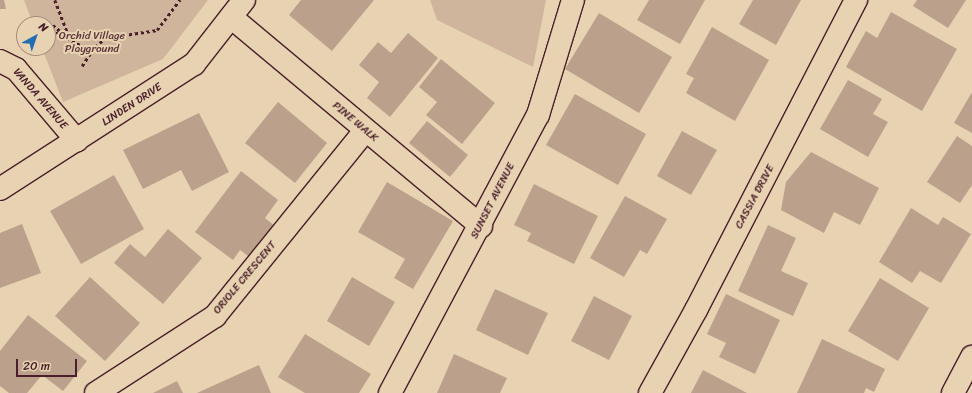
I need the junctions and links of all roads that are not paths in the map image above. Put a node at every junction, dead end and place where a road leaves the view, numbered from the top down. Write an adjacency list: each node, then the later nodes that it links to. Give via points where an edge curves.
1 (573, 0): 8 (street, SUNSET AVENUE, via 538,114)
2 (856, 0): 12 (street, CASSIA DRIVE, via 700,303)
3 (238, 8): 5 (street, PINE WALK); 6 (street, LINDEN DRIVE, via 194,64)
4 (0, 60): 6 (street, VANDA AVENUE, via 16,69)
5 (365, 131): 8 (street, PINE WALK); 10 (street, ORIOLE CRESCENT, via 215,316)
6 (77, 141): 7 (street, LINDEN DRIVE)
7 (0, 189)
8 (481, 226): 11 (street, SUNSET AVENUE)
9 (972, 357): 13 (street)
10 (96, 393)
11 (390, 393)
12 (650, 393)
13 (953, 393)

